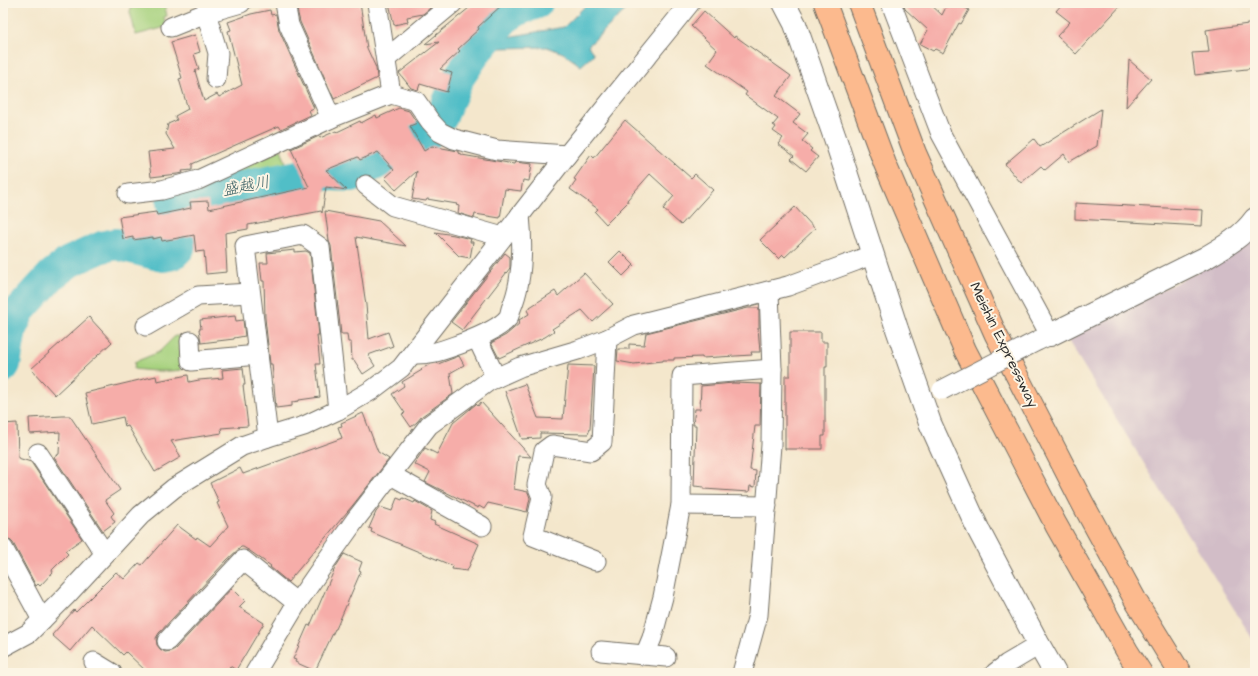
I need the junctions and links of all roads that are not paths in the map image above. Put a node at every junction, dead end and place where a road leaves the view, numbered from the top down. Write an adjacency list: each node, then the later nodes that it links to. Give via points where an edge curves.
1 (241, 3): 10 (street)
2 (285, 3): 15 (street, via 289,25)
3 (377, 3): 12 (street)
4 (452, 3): 12 (street)
5 (690, 3): 16 (street)
6 (784, 3): 22 (street, via 795,24 828,117)
7 (825, 3): 59 (highway, via 885,164 965,350 1056,526)
8 (859, 3): 60 (highway, Meishin Expressway, via 915,153 996,335 1083,504)
9 (892, 3): 27 (street, via 941,134)
10 (206, 13): 11 (street); 13 (street, via 218,53)
11 (171, 27)
12 (386, 59): 14 (street)
13 (216, 79)
14 (391, 94): 15 (street); 16 (street, via 416,102 435,126 454,139 497,150)
15 (331, 118): 18 (street, via 198,180 162,190)
16 (567, 155): 19 (street)
17 (366, 185): 21 (street, via 393,206)
18 (128, 194)
19 (520, 215): 21 (street); 26 (street, via 522,253 516,297 508,318 493,330)
20 (1255, 219): 27 (street, via 1228,245)
21 (503, 237): 31 (street)
22 (873, 254): 23 (street); 34 (street)
23 (769, 292): 28 (street, via 634,325); 32 (street)
24 (250, 293): 25 (street, via 198,296); 30 (street); 35 (street, via 245,246 303,235 320,247)
25 (146, 326)
26 (476, 338): 31 (street, via 438,352); 33 (street)
27 (1044, 338): 34 (street, bridge)
28 (607, 339): 33 (street, via 520,366); 44 (street, via 602,442 591,451 552,445 544,452 538,485 542,497 532,536)
29 (190, 341): 30 (street, via 191,362)
30 (258, 354): 36 (street)
31 (412, 354): 35 (street, via 401,368 372,390)
32 (772, 369): 39 (street, via 682,376); 40 (street, via 772,445)
33 (496, 378): 38 (street, via 429,426)
34 (922, 400): 48 (street, via 979,531)
35 (338, 410): 36 (street, via 304,426)
36 (268, 437): 43 (street, via 242,446 174,488 141,515)
37 (38, 453): 43 (street)
38 (391, 475): 41 (street); 45 (street, via 356,519)
39 (681, 505): 40 (street); 51 (street, via 663,597)
40 (767, 506): 56 (street, via 758,615)
41 (482, 526)
42 (3, 548): 46 (street)
43 (105, 554): 46 (street)
44 (596, 561)
45 (297, 603): 47 (street, via 243,560); 55 (street)
46 (42, 620): 49 (street, via 29,633)
47 (167, 641)
48 (1039, 645): 57 (street); 58 (street)
49 (3, 647)
50 (601, 651): 51 (street)
51 (645, 655): 52 (street)
52 (666, 657)
53 (94, 662): 54 (street)
54 (112, 673)
55 (255, 673)
56 (742, 673)
57 (995, 673)
58 (1055, 673)
59 (1141, 673)
60 (1180, 673)

